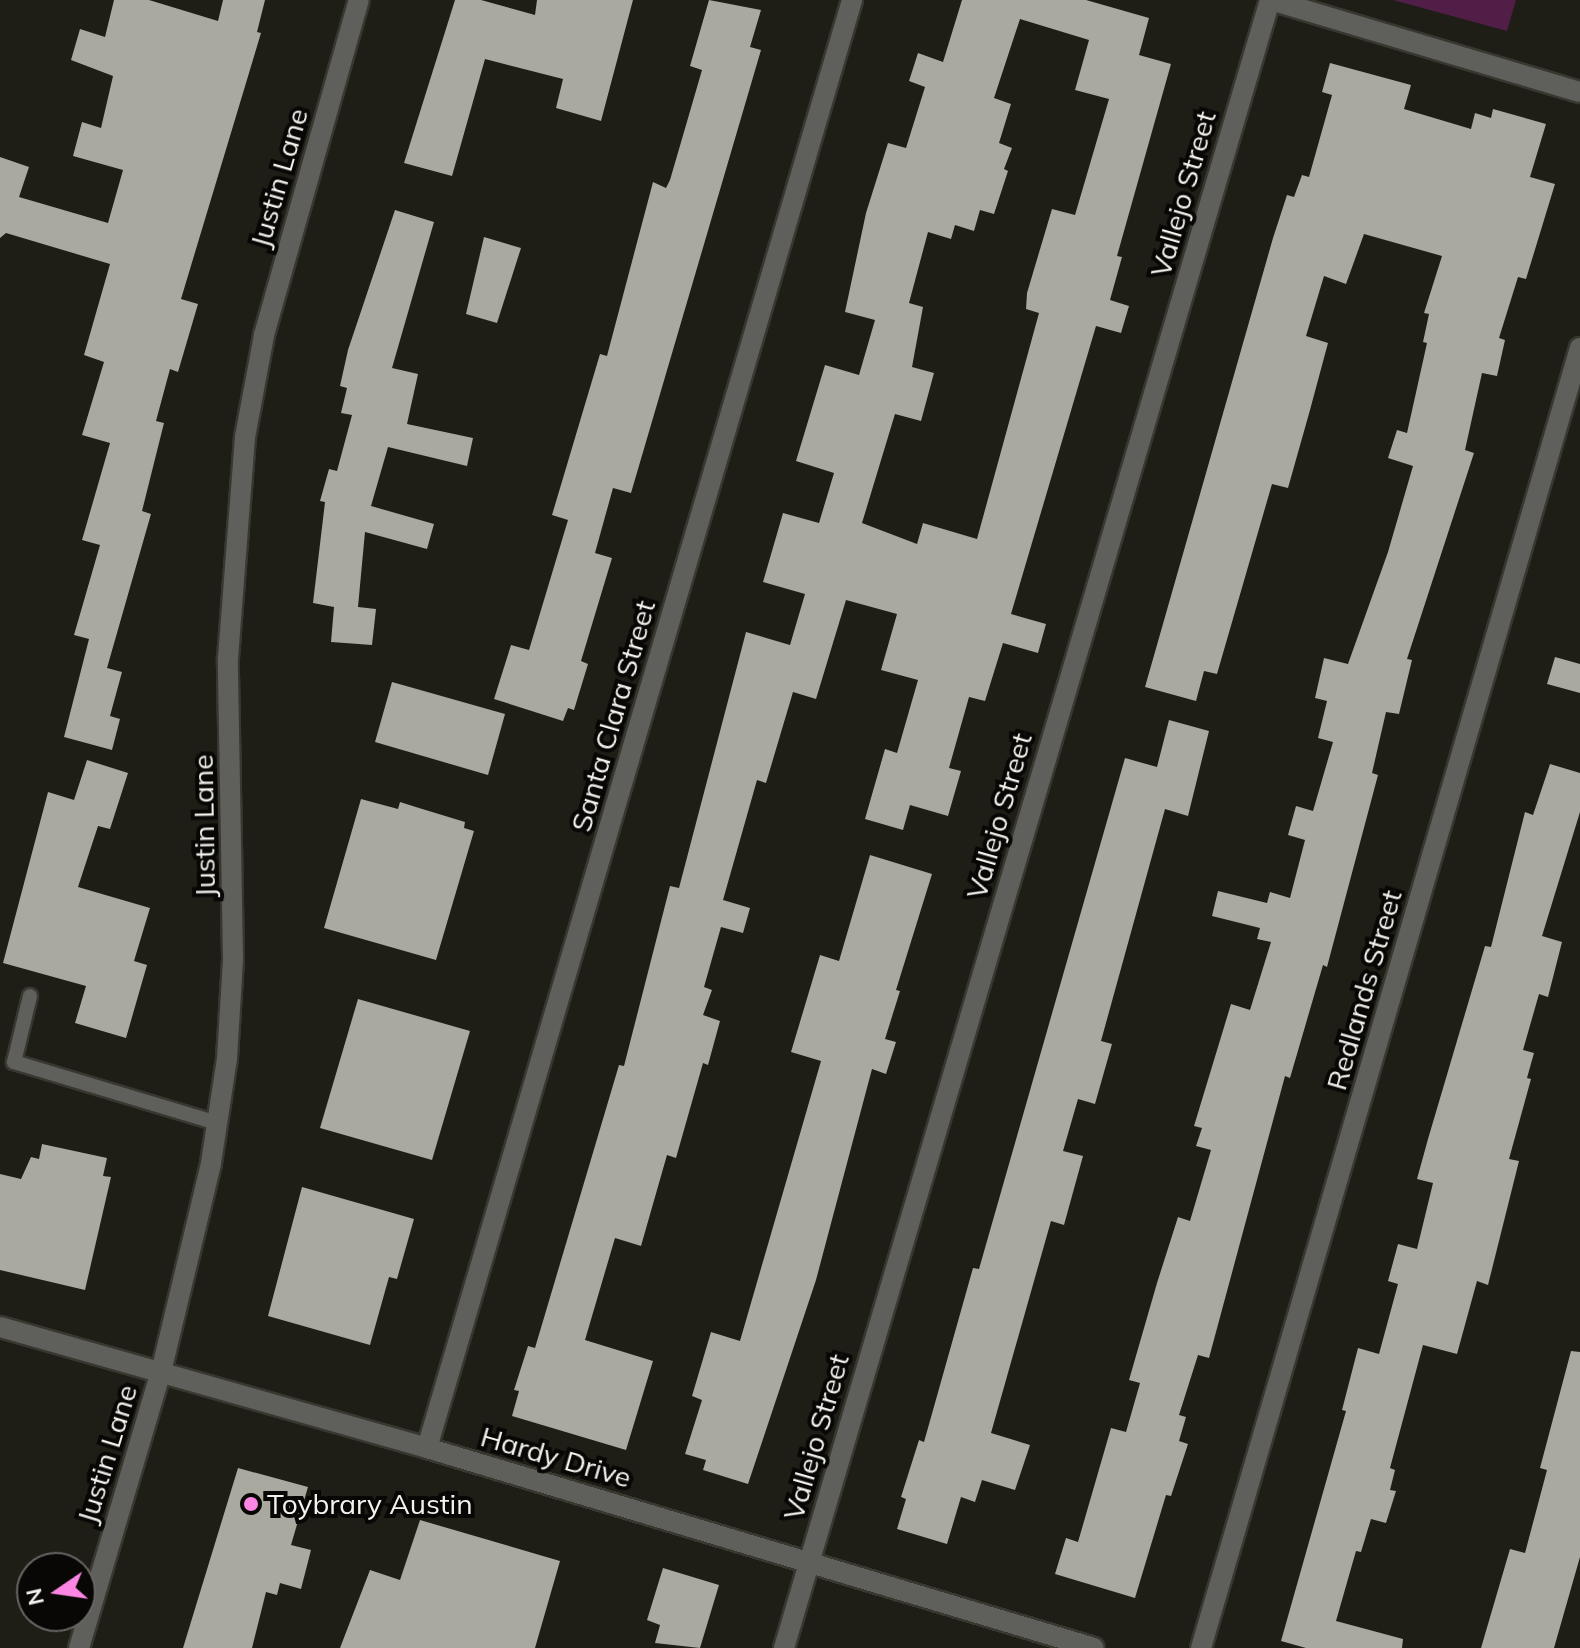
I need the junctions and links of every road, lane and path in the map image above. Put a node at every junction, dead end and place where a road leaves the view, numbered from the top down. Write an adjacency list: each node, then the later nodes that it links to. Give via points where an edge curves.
1 (359, 0): 7 (street, Justin Lane, via 268,320 245,437 228,658 233,959)
2 (852, 0): 10 (street, Santa Clara Street)
3 (1270, 0): 4 (street); 11 (street, Vallejo Street)
4 (1580, 92)
5 (1580, 348): 15 (street, Redlands Street)
6 (30, 996): 7 (lane, via 14,1062)
7 (217, 1123): 9 (street, Justin Lane)
8 (0, 1327): 9 (street, Hardy Drive)
9 (161, 1372): 10 (street, Hardy Drive); 12 (street, Justin Lane)
10 (427, 1448): 11 (street, Hardy Drive)
11 (809, 1561): 13 (street, Vallejo Street); 14 (street, Hardy Drive)
12 (79, 1648)
13 (784, 1648)
14 (1094, 1648)
15 (1201, 1648)

